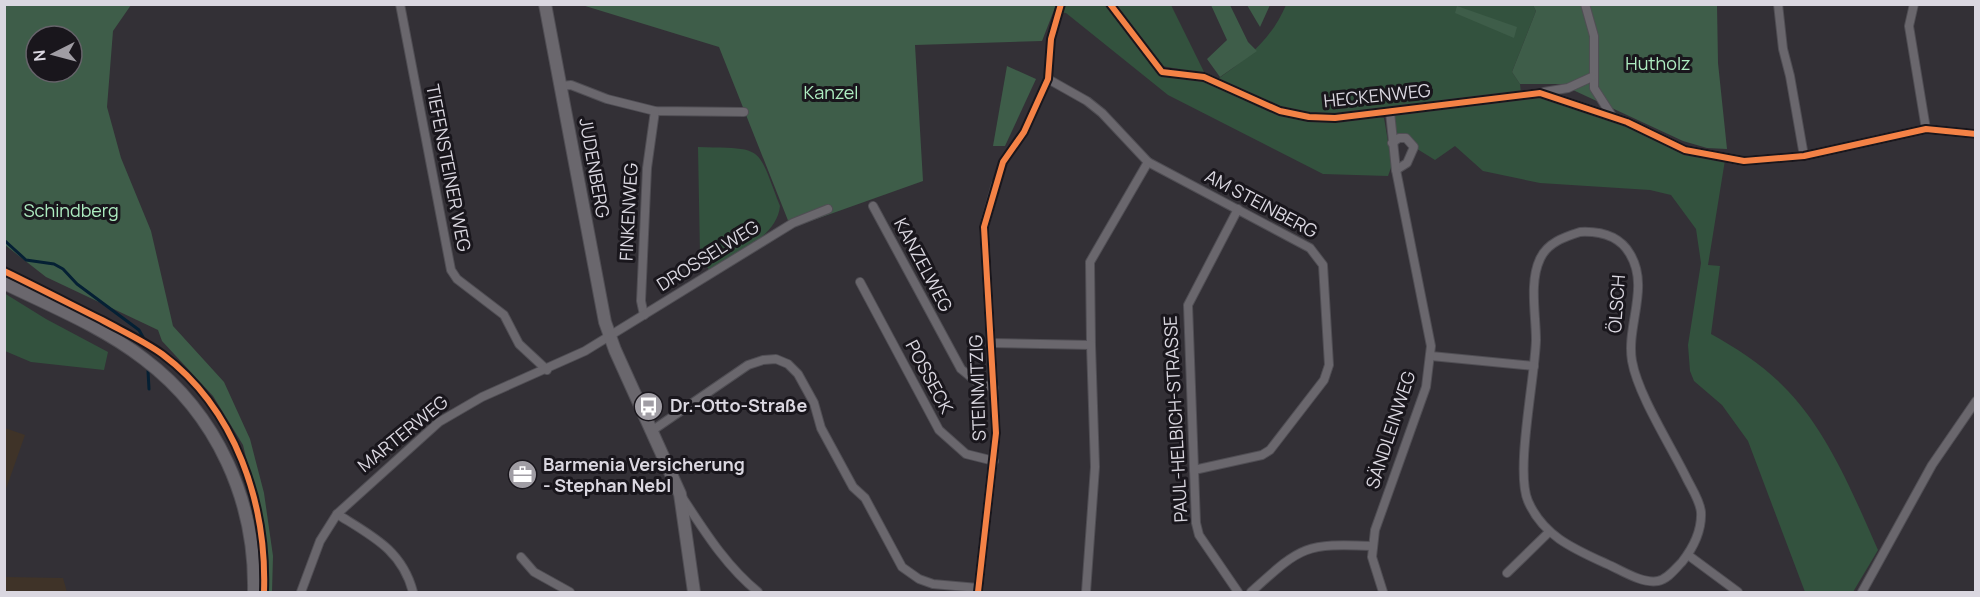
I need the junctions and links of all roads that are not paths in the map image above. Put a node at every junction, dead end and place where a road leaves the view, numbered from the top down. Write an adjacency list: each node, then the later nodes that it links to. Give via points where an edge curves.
1 (400, 4): 33 (street, TIEFENSTEINER WEG, via 451,270 504,315 519,344)
2 (545, 4): 9 (street, JUDENBERG)
3 (1110, 4): 12 (street, HECKENWEG, via 1162,72 1204,77 1294,114 1335,118)
4 (1585, 4): 7 (street, via 1594,36)
5 (1778, 4): 18 (street)
6 (1914, 4): 15 (street, via 1909,26)
7 (1592, 77): 10 (street, via 1568,88); 14 (street, via 1596,93)
8 (1048, 79): 19 (street, AM STEINBERG, via 1102,113)
9 (561, 86): 11 (street, via 571,85); 28 (street, JUDENBERG)
10 (1540, 93): 12 (street, HECKENWEG); 14 (street, HECKENWEG)
11 (655, 111): 13 (street); 27 (street, FINKENWEG, via 646,190 641,301)
12 (1390, 111): 17 (street, SÄNDLEINWEG)
13 (744, 112)
14 (1612, 116): 18 (street, HECKENWEG, via 1685,150 1725,160 1765,161)
15 (1926, 129): 16 (street, HECKENWEG); 18 (street, HECKENWEG)
16 (1976, 134)
17 (1392, 143): 20 (street, SÄNDLEINWEG); 20 (street, via 1406,138 1414,147 1407,163)
18 (1804, 156)
19 (1148, 162): 24 (street, AM STEINBERG); 30 (street, via 1090,262)
20 (1396, 170): 31 (street, SÄNDLEINWEG)
21 (996, 184): 29 (street, STEINMITZIG, via 984,227)
22 (873, 206): 34 (street, KANZELWEG, via 961,369 978,383)
23 (828, 209): 27 (street, DROSSELWEG, via 793,223)
24 (1238, 209): 38 (street, PAUL-HELBICH-STRASSE, via 1188,305); 38 (street, AM STEINBERG, via 1319,256 1323,265 1329,365 1324,380 1270,450)
25 (860, 282): 37 (street, POSSECK, via 939,430 966,454)
26 (4, 283): 49 (street, via 87,324 144,358 195,408 228,462 239,489 251,543)
27 (644, 315): 28 (street, DROSSELWEG)
28 (609, 337): 33 (street, MARTERWEG); 36 (street)
29 (992, 343): 30 (street); 34 (street, STEINMITZIG)
30 (1091, 345): 55 (street, via 1095,467)
31 (1431, 356): 32 (street); 44 (street, SÄNDLEINWEG, via 1426,387)
32 (1534, 366): 43 (street, ÖLSCH, via 1524,489); 45 (street, ÖLSCH, via 1535,279 1540,258 1555,242 1580,232 1606,233 1616,238 1629,252 1637,273 1631,338 1639,384 1699,504 1699,530)
33 (547, 370): 40 (street, MARTERWEG, via 482,397 439,422)
34 (994, 388): 37 (street, STEINMITZIG)
35 (1976, 401): 60 (street, via 1932,465)
36 (653, 430): 39 (street); 48 (street, via 748,365 776,359 788,364 798,374 814,403 826,438 853,487 865,498 902,567 933,584)
37 (994, 461): 48 (street, STEINMITZIG)
38 (1194, 470): 56 (street, PAUL-HELBICH-STRASSE, via 1199,536)
39 (680, 494): 41 (street); 42 (street)
40 (337, 514): 50 (street, MARTERWEG, via 320,541); 51 (street, via 390,549 409,575)
41 (687, 527): 42 (street, via 692,521); 53 (street)
42 (701, 529): 54 (street, via 741,579)
43 (1548, 533): 45 (street, ÖLSCH, via 1584,554 1653,582 1672,573); 47 (street)
44 (1372, 546): 57 (street, via 1325,545 1302,550); 58 (street, SÄNDLEINWEG, via 1375,574)
45 (1688, 555): 59 (street)
46 (521, 557): 52 (street, via 534,572)
47 (1507, 573)
48 (978, 590)
49 (254, 592)
50 (300, 592)
51 (413, 592)
52 (570, 592)
53 (694, 592)
54 (758, 592)
55 (1086, 592)
56 (1238, 592)
57 (1251, 592)
58 (1383, 592)
59 (1738, 592)
60 (1862, 592)

